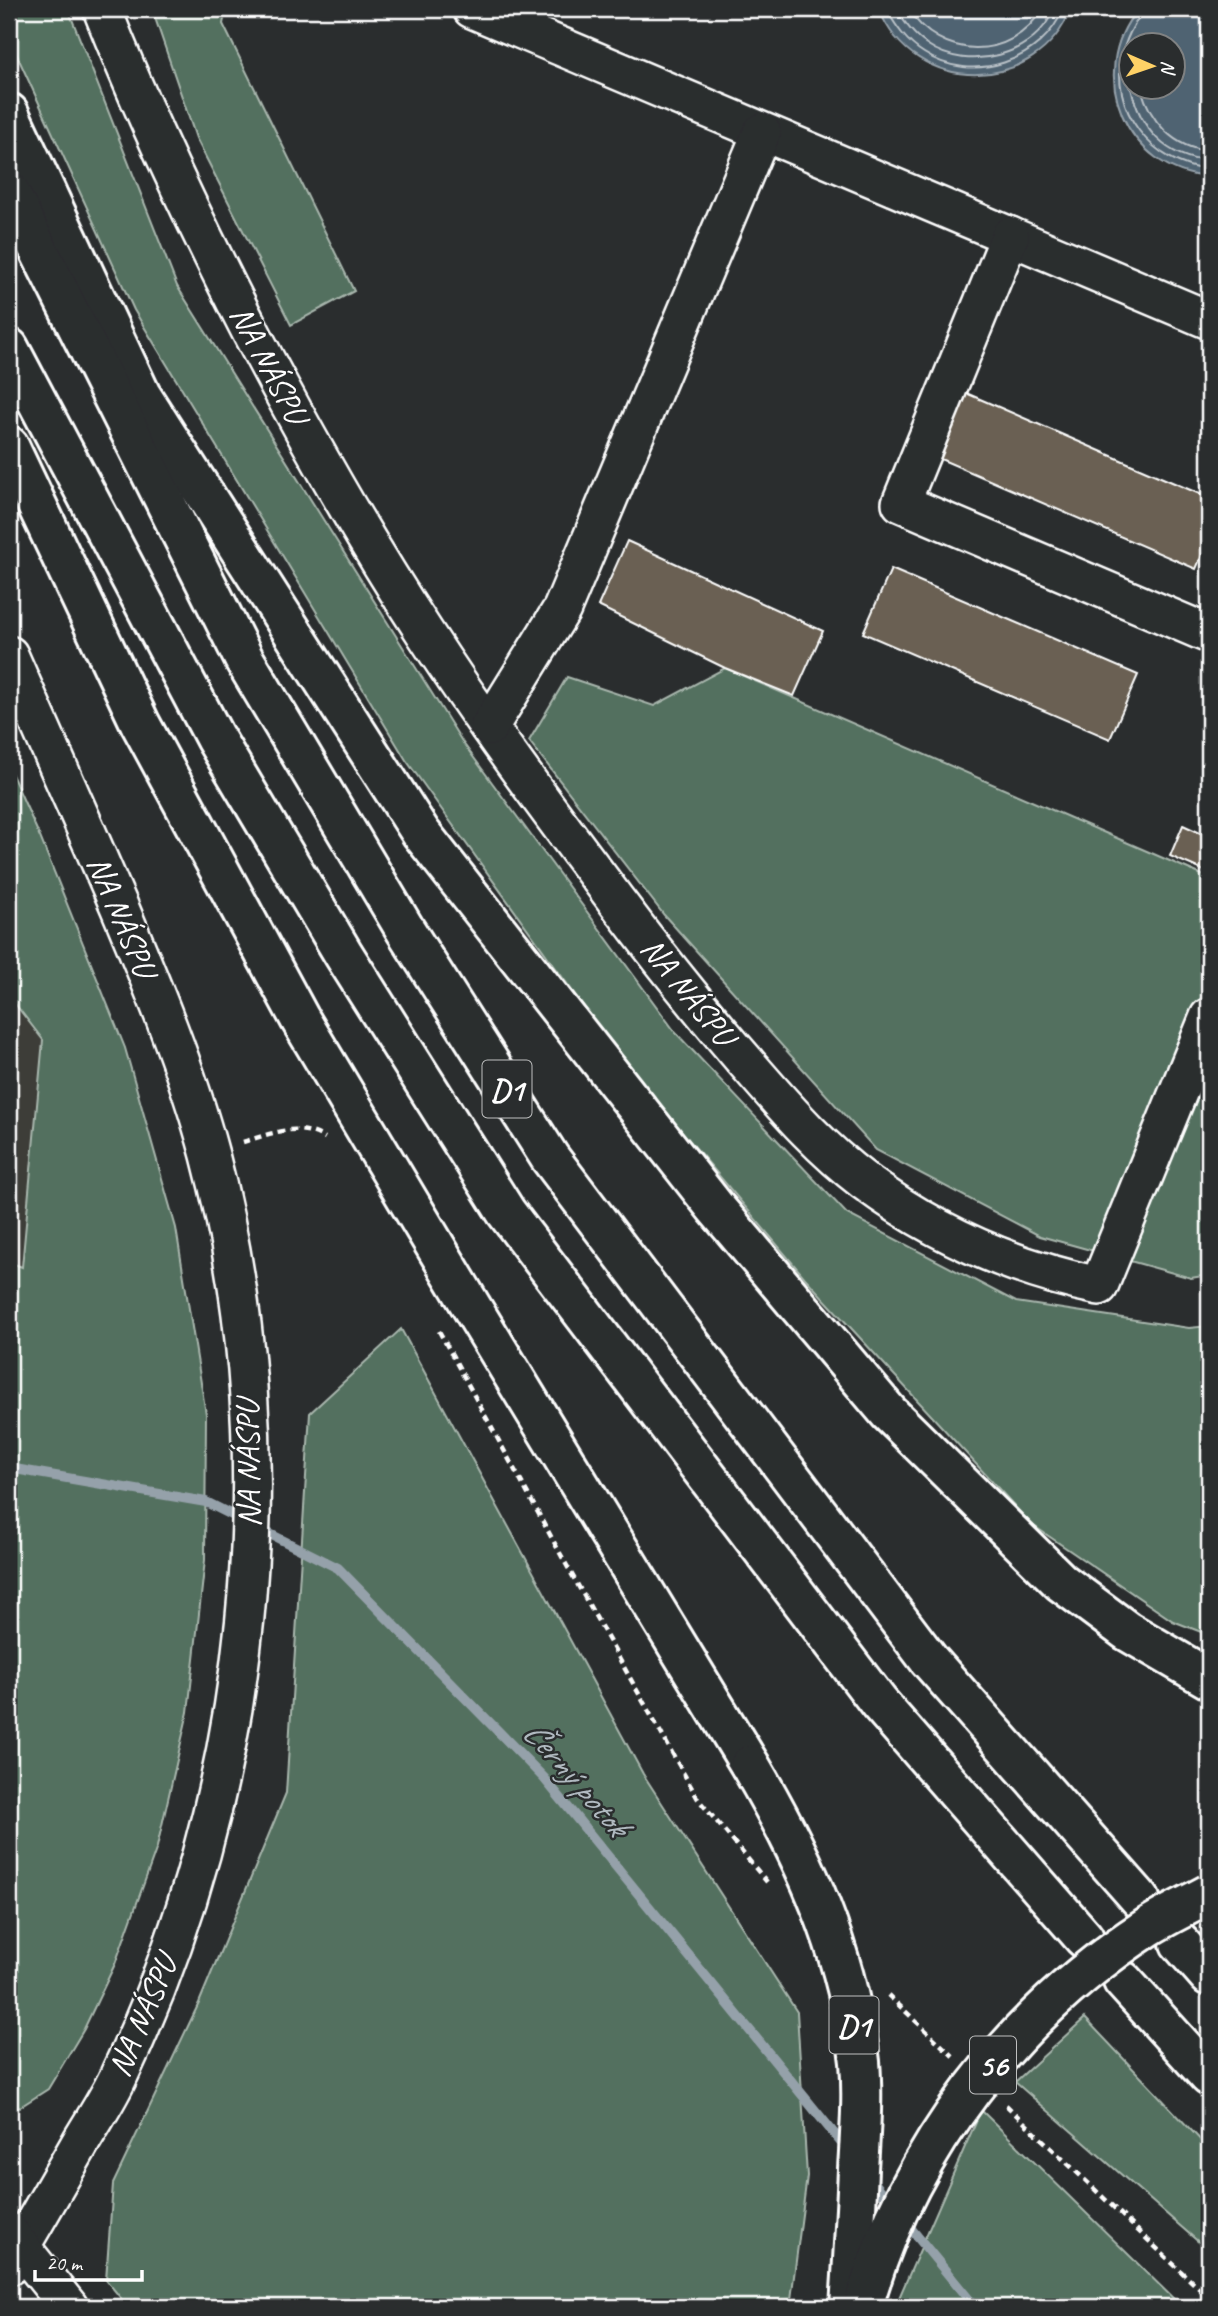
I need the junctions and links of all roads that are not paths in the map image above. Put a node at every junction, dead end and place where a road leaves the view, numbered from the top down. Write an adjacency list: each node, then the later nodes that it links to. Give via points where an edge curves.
1 (102, 9): 12 (street, NA NÁSPU, via 170,171 291,409 424,633)
2 (472, 9): 4 (street)
3 (9, 113): 14 (highway, via 141,395 421,833 715,1207 889,1413 1061,1582 1127,1631)
4 (762, 132): 6 (street); 12 (street, via 562,609)
5 (9, 190): 16 (highway, D1, via 244,659 406,931 551,1158 929,1660)
6 (1010, 236): 7 (street); 10 (street, via 901,503)
7 (1209, 320)
8 (9, 348): 17 (highway, D1, via 215,738 344,955 506,1212 879,1703)
9 (9, 446): 24 (highway, D1, bridge, via 140,723 300,1019 750,1765 811,1879 834,1939 860,2064 861,2128)
10 (1209, 634)
11 (9, 655): 22 (street, NA NÁSPU, via 133,939 189,1086 218,1190 246,1372 251,1524 243,1642 228,1737 198,1867 175,1937 118,2078)
12 (489, 727): 13 (street, NA NÁSPU, via 686,990 773,1093 863,1181 974,1248 1057,1277 1099,1286)
13 (1209, 1017)
14 (1209, 1679)
15 (1209, 1894): 25 (highway, 56, bridge, via 1149,1927 1087,1972 1028,2025 963,2100 910,2186 875,2265)
16 (1140, 1899)
17 (1084, 1938)
18 (1180, 1943): 19 (highway)
19 (1209, 1976)
20 (1123, 1981): 21 (highway)
21 (1209, 2076)
22 (13, 2248): 23 (street)
23 (69, 2307)
24 (850, 2307)
25 (863, 2307)

